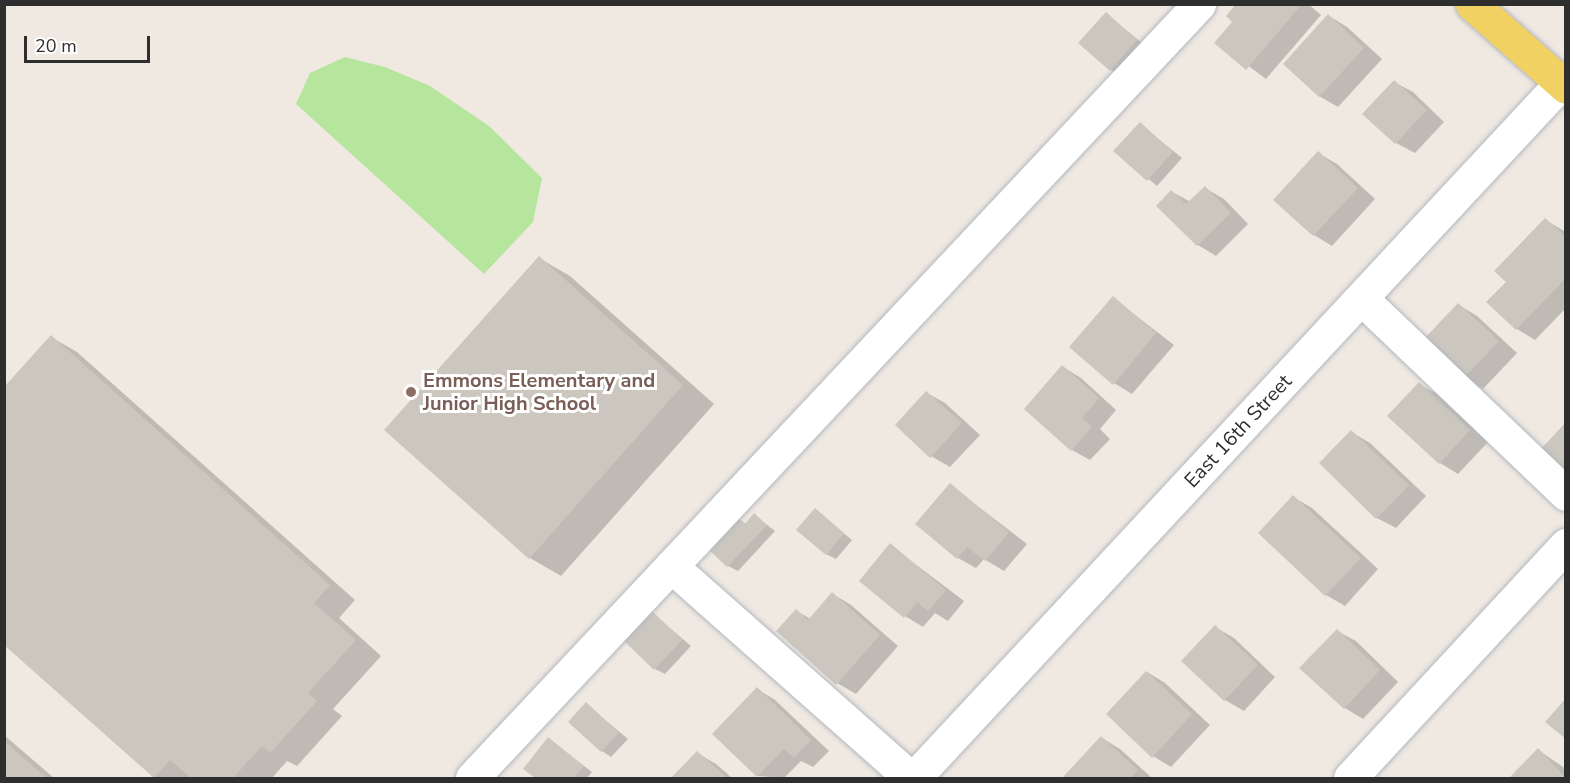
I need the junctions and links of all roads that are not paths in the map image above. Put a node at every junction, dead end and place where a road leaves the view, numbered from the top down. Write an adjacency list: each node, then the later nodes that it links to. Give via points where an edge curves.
1 (1199, 4): 7 (street)
2 (1472, 4): 3 (main road)
3 (1563, 85): 4 (street, East 16th Street)
4 (1361, 298): 5 (street); 9 (street, East 16th Street)
5 (1566, 494)
6 (1566, 545): 10 (street)
7 (671, 566): 8 (street); 9 (street)
8 (472, 778)
9 (913, 778)
10 (1350, 778)

